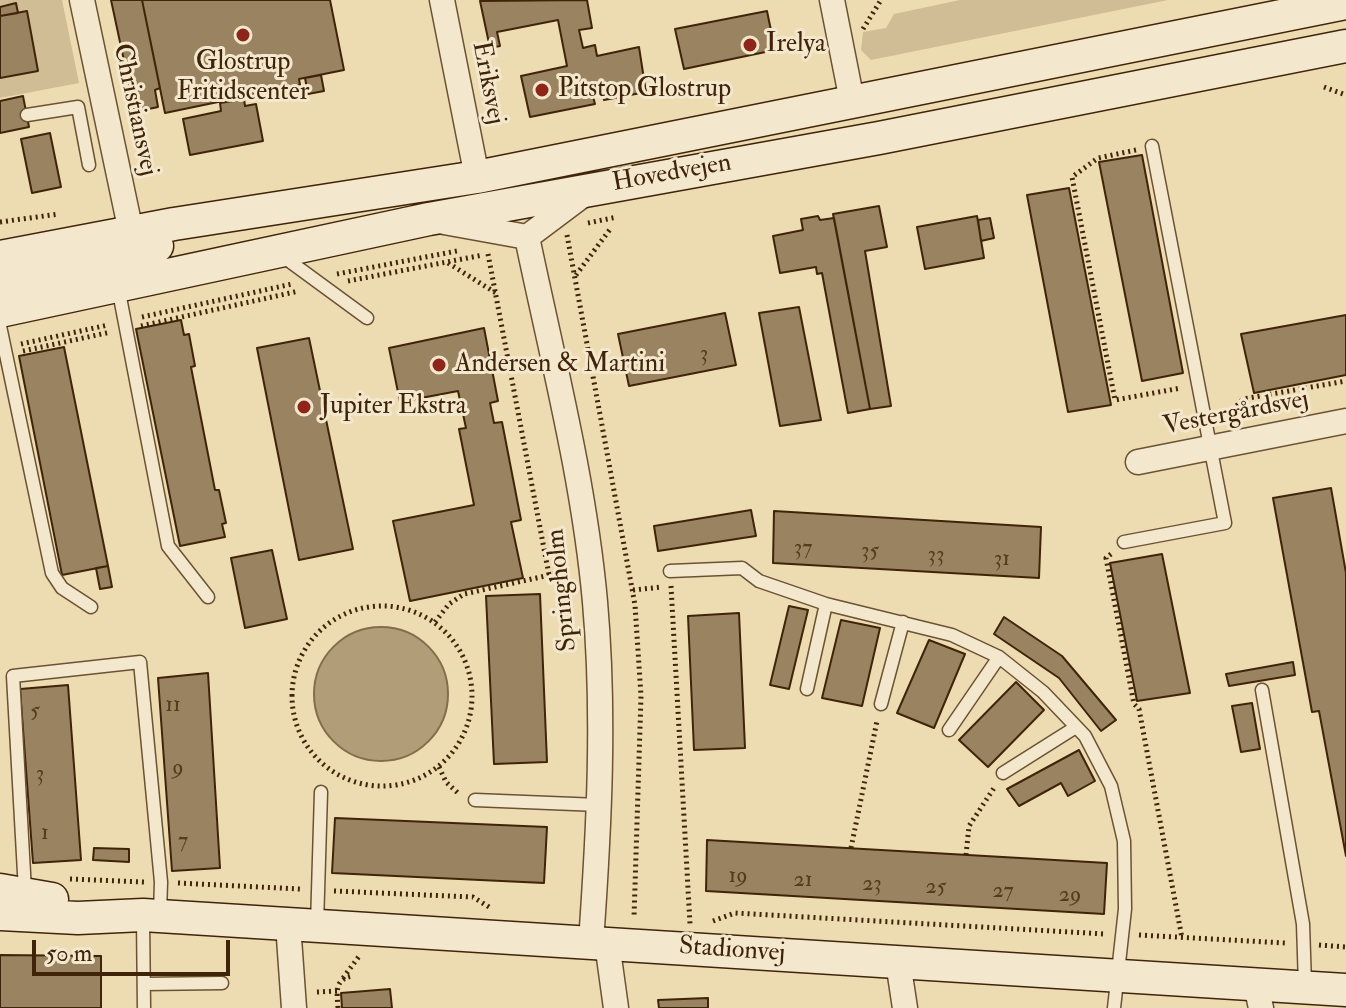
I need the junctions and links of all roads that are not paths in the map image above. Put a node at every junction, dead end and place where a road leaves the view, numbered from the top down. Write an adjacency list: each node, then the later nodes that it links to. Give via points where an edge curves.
1 (82, 0): 14 (street, Christiansvej)
2 (442, 0): 10 (street, Eriksvej)
3 (832, 0): 6 (street)
4 (1346, 3): 6 (main road, Hovedvejen)
5 (1346, 46): 11 (main road, Hovedvejen)
6 (852, 101): 10 (main road, Hovedvejen)
7 (27, 115): 9 (lane, via 78,107)
8 (1152, 146): 24 (lane)
9 (89, 165)
10 (477, 177): 12 (main road, Hovedvejen)
11 (593, 188): 13 (main road, Hovedvejen); 15 (street)
12 (298, 205): 14 (main road, Hovedvejen); 18 (main road, via 137,252)
13 (429, 219): 15 (street, via 486,237); 16 (main road, Hovedvejen)
14 (131, 232): 17 (main road, Hovedvejen)
15 (527, 237): 41 (street, Springholm, via 590,566 600,681)
16 (276, 251): 19 (main road, Hovedvejen); 21 (lane)
17 (0, 257)
18 (0, 284)
19 (118, 285): 20 (main road, Hovedvejen); 28 (lane, via 168,546)
20 (0, 311)
21 (367, 318)
22 (0, 326): 30 (lane, via 52,573 62,588)
23 (1346, 421): 24 (street, Vestergårdsvej)
24 (1210, 448): 25 (street, Vestergårdsvej); 26 (lane, via 1225,523)
25 (1138, 462)
26 (1124, 542)
27 (670, 571): 29 (lane, via 742,568 759,581)
28 (208, 597)
29 (826, 604): 31 (lane); 33 (lane)
30 (91, 607)
31 (903, 622): 32 (lane, via 952,635); 35 (lane)
32 (999, 657): 36 (lane); 37 (lane)
33 (807, 689)
34 (1262, 690): 50 (lane, via 1304,944)
35 (881, 704)
36 (1076, 727): 38 (lane); 47 (lane, via 1111,786 1124,841)
37 (949, 730)
38 (1003, 773)
39 (321, 792): 44 (lane, via 318,890)
40 (475, 800): 41 (lane)
41 (599, 805): 45 (street, Springholm)
42 (13, 894): 43 (main road, Stadionvej, via 78,918); 43 (lane, via 13,676 140,662 161,882)
43 (144, 915): 44 (main road, Stadionvej); 49 (lane)
44 (302, 925): 45 (main road, Stadionvej); 54 (street)
45 (599, 942): 46 (main road, Stadionvej); 55 (street, Springholm)
46 (898, 962): 47 (main road, Stadionvej); 56 (street)
47 (1118, 976): 52 (main road, Stadionvej); 57 (lane)
48 (222, 983): 49 (lane)
49 (144, 984): 53 (lane)
50 (1305, 988): 51 (main road, Stadionvej); 52 (main road, Stadionvej)
51 (1346, 990)
52 (1259, 997)
53 (144, 1008)
54 (294, 1008)
55 (616, 1008)
56 (905, 1008)
57 (1114, 1008)

